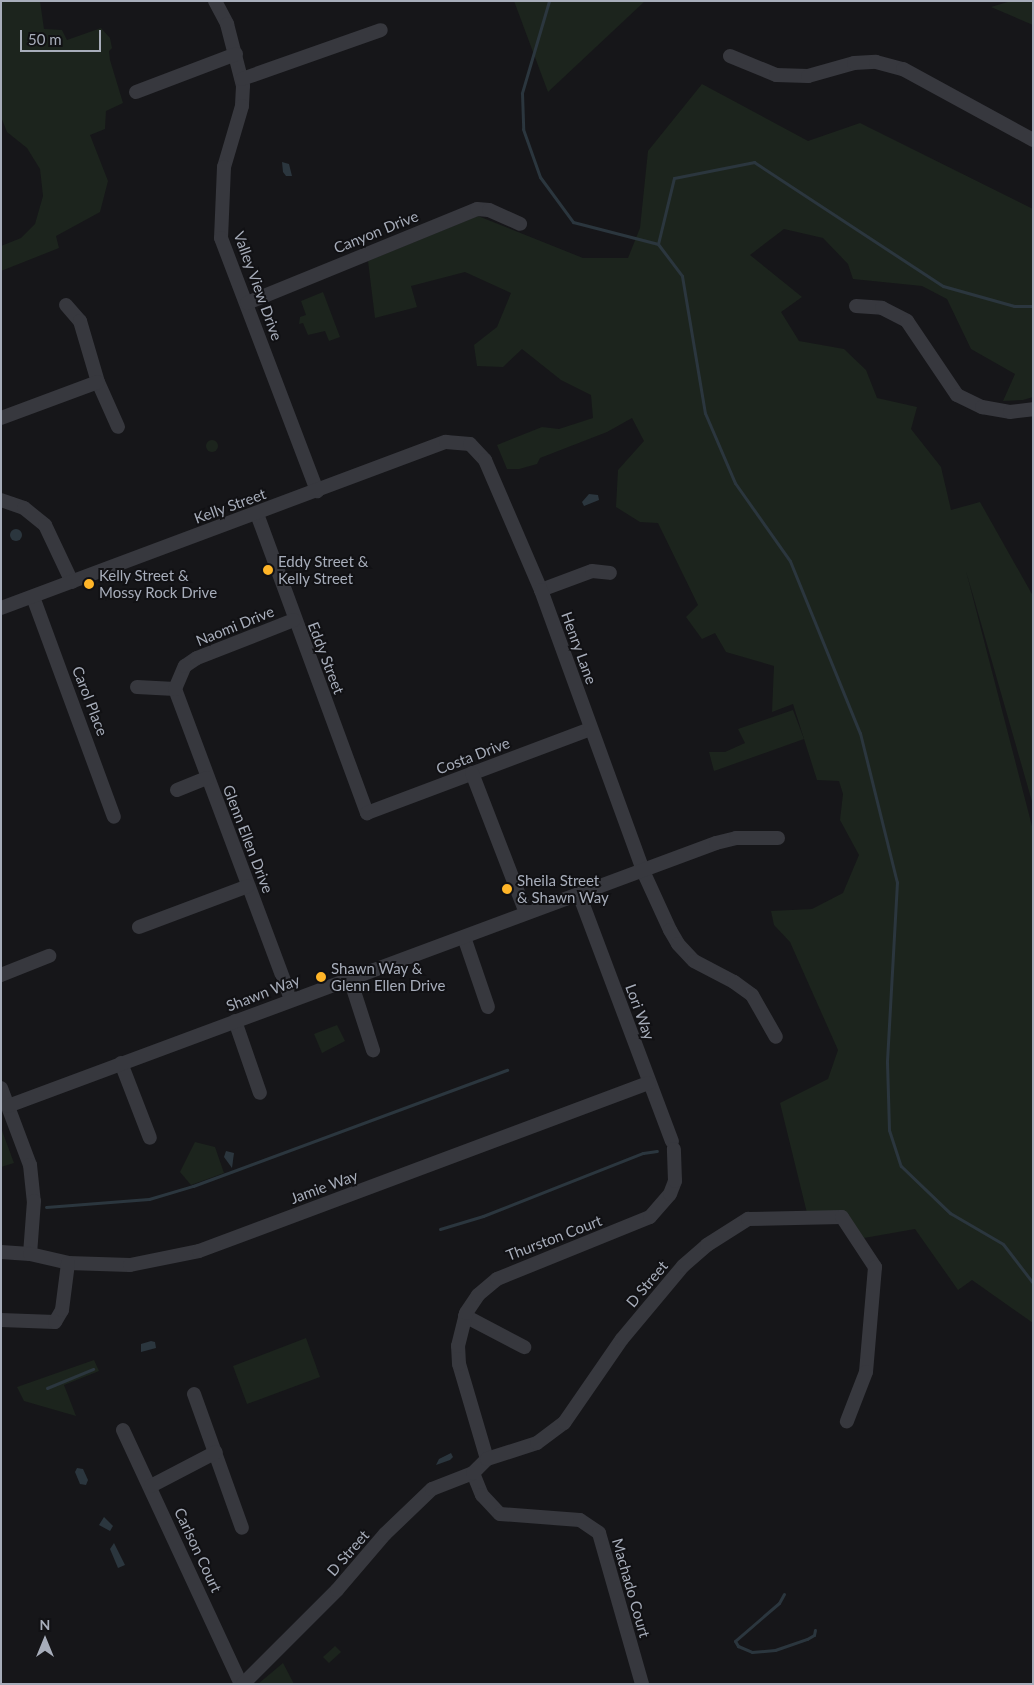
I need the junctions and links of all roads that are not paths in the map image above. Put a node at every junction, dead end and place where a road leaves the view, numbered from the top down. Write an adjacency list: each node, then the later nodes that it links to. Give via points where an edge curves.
1 (215, 1): 3 (street, Valley View Drive, via 227,24)
2 (381, 30): 5 (street)
3 (236, 54): 5 (street, Valley View Drive); 6 (street)
4 (730, 56): 7 (street, via 776,75 808,76 854,62 876,62 903,69)
5 (242, 80): 9 (street, Valley View Drive, via 242,106 224,167 220,209 221,238)
6 (136, 92)
7 (1033, 140)
8 (520, 224): 9 (street, Canyon Drive, via 489,210 477,209)
9 (246, 303): 17 (street, Valley View Drive)
10 (66, 305): 12 (street, via 80,320)
11 (856, 306): 13 (street, via 882,308 907,320 957,395 982,407 1010,412)
12 (98, 382): 14 (street); 15 (street)
13 (1033, 409)
14 (1, 418)
15 (118, 427)
16 (470, 444): 17 (street, Kelly Street, via 446,442); 22 (street, Henry Lane, via 485,460)
17 (317, 491): 19 (street, Kelly Street)
18 (1, 500): 21 (street, via 24,508 46,525)
19 (257, 514): 21 (street, Kelly Street); 25 (street, Eddy Street)
20 (610, 573): 22 (street, via 592,571)
21 (72, 582): 23 (street, Kelly Street)
22 (541, 590): 28 (street, Henry Lane)
23 (33, 596): 24 (street, Kelly Street); 33 (street, Carol Place)
24 (1, 608)
25 (294, 620): 27 (street, Naomi Drive, via 197,658 185,666); 32 (street, Eddy Street)
26 (137, 687): 27 (street)
27 (175, 689): 30 (street, Glenn Ellen Drive)
28 (591, 729): 29 (street, Costa Drive); 35 (street, Henry Lane)
29 (472, 773): 32 (street, Costa Drive); 38 (street)
30 (207, 778): 31 (street); 36 (street, Glenn Ellen Drive)
31 (177, 790)
32 (367, 813)
33 (114, 817)
34 (778, 838): 35 (street, Shawn Way, via 736,838)
35 (643, 871): 37 (street, Shawn Way); 47 (street, Henry Lane, via 678,944 694,960 752,996)
36 (248, 886): 39 (street); 44 (street, Glenn Ellen Drive)
37 (579, 894): 38 (street, Shawn Way); 50 (street, Lori Way)
38 (526, 913): 40 (street, Shawn Way)
39 (139, 927)
40 (464, 936): 43 (street, Shawn Way); 45 (street)
41 (49, 956): 42 (street)
42 (1, 975)
43 (350, 979): 44 (street, Shawn Way); 48 (street)
44 (292, 1000): 46 (street, Shawn Way)
45 (488, 1007)
46 (235, 1021): 49 (street, Shawn Way); 52 (street)
47 (776, 1037)
48 (373, 1050)
49 (121, 1063): 53 (street, Shawn Way); 54 (street)
50 (649, 1084): 55 (street, Lori Way); 58 (street, Jamie Way, via 199,1251 130,1265)
51 (1, 1088): 53 (street)
52 (260, 1093)
53 (8, 1106): 57 (street, via 30,1165 34,1201)
54 (150, 1138)
55 (673, 1145): 59 (street, Thurston Court, via 675,1181 670,1194 650,1217 497,1278 478,1295)
56 (1, 1252): 57 (street, Jamie Way)
57 (30, 1254): 58 (street, Jamie Way)
58 (68, 1263): 60 (street, via 62,1310 55,1322)
59 (465, 1316): 61 (street); 66 (street, Thurston Court, via 458,1346 459,1364)
60 (1, 1320)
61 (524, 1347)
62 (194, 1394): 65 (street)
63 (846, 1421): 66 (street, D Street, via 866,1372 875,1267 842,1217 748,1218 707,1245 683,1266 622,1340 564,1423 537,1443)
64 (123, 1430): 68 (street, Carlson Court)
65 (216, 1452): 68 (street); 69 (street)
66 (487, 1459): 67 (street, D Street)
67 (473, 1472): 70 (street, D Street, via 432,1490); 71 (street, Machado Court, via 482,1495 500,1514 580,1520 599,1534)
68 (150, 1486): 70 (street, Carlson Court)
69 (242, 1528)
70 (242, 1684)
71 (642, 1684)

